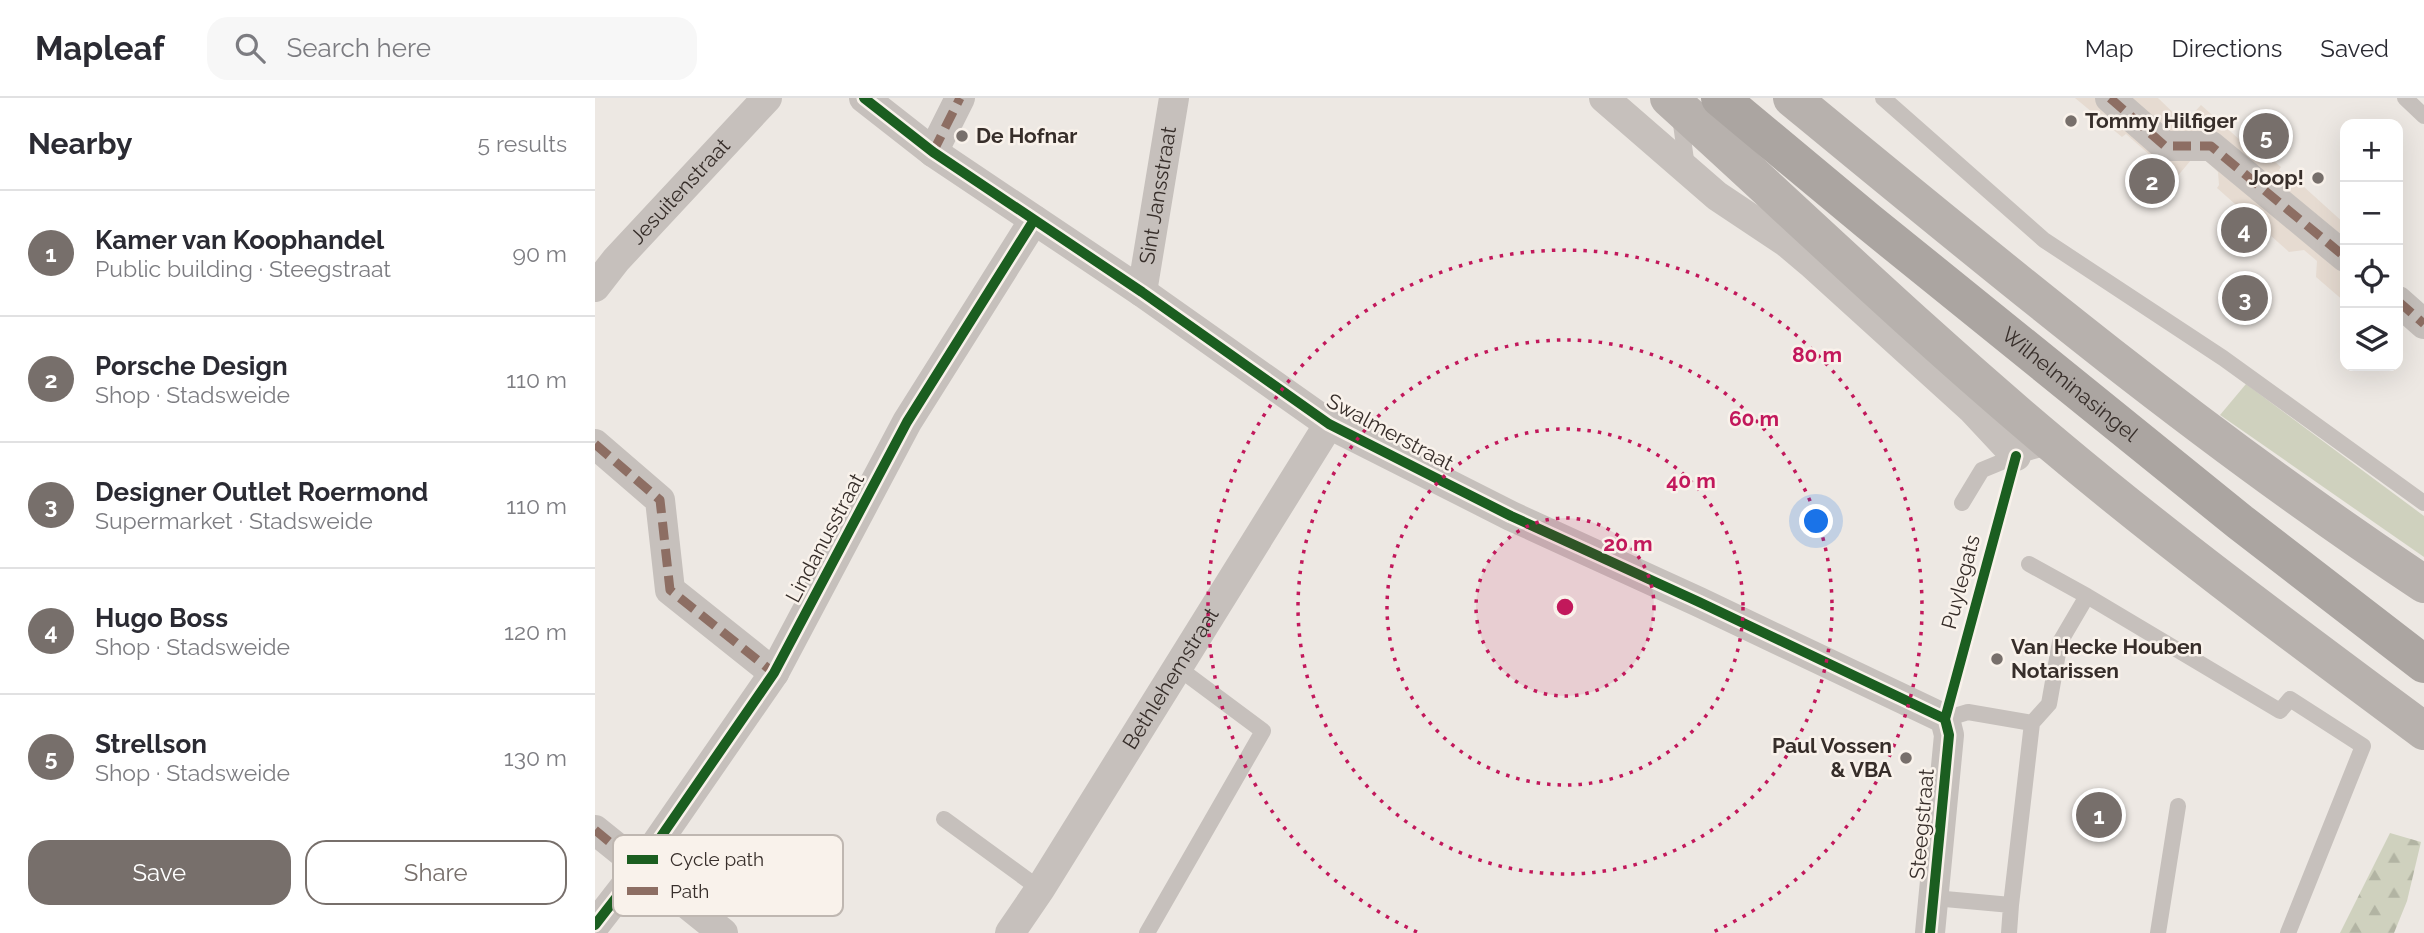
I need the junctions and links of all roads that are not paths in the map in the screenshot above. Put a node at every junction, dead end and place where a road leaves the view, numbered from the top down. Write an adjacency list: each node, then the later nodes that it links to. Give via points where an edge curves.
1 (767, 98): 16 (street, Jesuitenstraat)
2 (864, 98): 13 (street, Swalmerstraat)
3 (960, 98): 13 (street)
4 (1174, 98): 19 (street, Sint Jansstraat)
5 (1604, 98): 14 (street)
6 (1720, 98): 31 (main road, Wilhelminasingel, via 2240,522)
7 (1792, 98): 29 (main road, via 2141,382)
8 (1883, 98): 27 (lane, via 2044,240 2223,358)
9 (2110, 98): 17 (street, via 2165,146 2211,146)
10 (2406, 98): 12 (lane)
11 (1674, 103): 14 (lane); 24 (main road)
12 (2424, 116)
13 (933, 152): 15 (street, Swalmerstraat)
14 (1687, 170): 25 (street, via 1811,263 1973,410)
15 (1034, 220): 19 (street, Swalmerstraat); 33 (street, Lindanusstraat, via 907,422)
16 (606, 251): 18 (street, Jesuitenstraat)
17 (2340, 253)
18 (595, 287)
19 (1142, 292): 22 (street, Swalmerstraat)
20 (2403, 305): 21 (street)
21 (2424, 324)
22 (1329, 424): 32 (street, Bethlehemstraat); 34 (street, Swalmerstraat, via 1511,516)
23 (595, 444): 33 (street, via 660,500 670,590)
24 (2054, 445): 25 (lane); 36 (main road, via 2252,603)
25 (2015, 456): 26 (lane, via 1982,470)
26 (1962, 503)
27 (2424, 503)
28 (2029, 564): 30 (lane)
29 (2424, 584)
30 (2087, 596): 35 (lane, via 2060,642 2049,704); 54 (lane, via 2280,711 2290,699 2363,746)
31 (2424, 664)
32 (1177, 667): 42 (street, Bethlehemstraat); 50 (lane, via 1263,731)
33 (774, 673): 40 (street, Lindanusstraat)
34 (1945, 719): 35 (lane, via 1968,712); 43 (street, Steegstraat, via 1949,735)
35 (2032, 723): 45 (lane)
36 (2424, 731)
37 (2178, 806): 53 (lane)
38 (944, 819): 42 (lane)
39 (595, 830): 41 (street)
40 (662, 835)
41 (613, 845)
42 (1040, 889): 49 (street, Bethlehemstraat)
43 (1934, 898): 45 (lane); 51 (street, Steegstraat)
44 (613, 902): 47 (street, Lindanusstraat)
45 (2011, 905): 52 (lane)
46 (702, 916): 48 (street)
47 (595, 925)
48 (723, 933)
49 (1010, 933)
50 (1147, 933)
51 (1930, 933)
52 (2009, 933)
53 (2158, 933)
54 (2288, 933)

